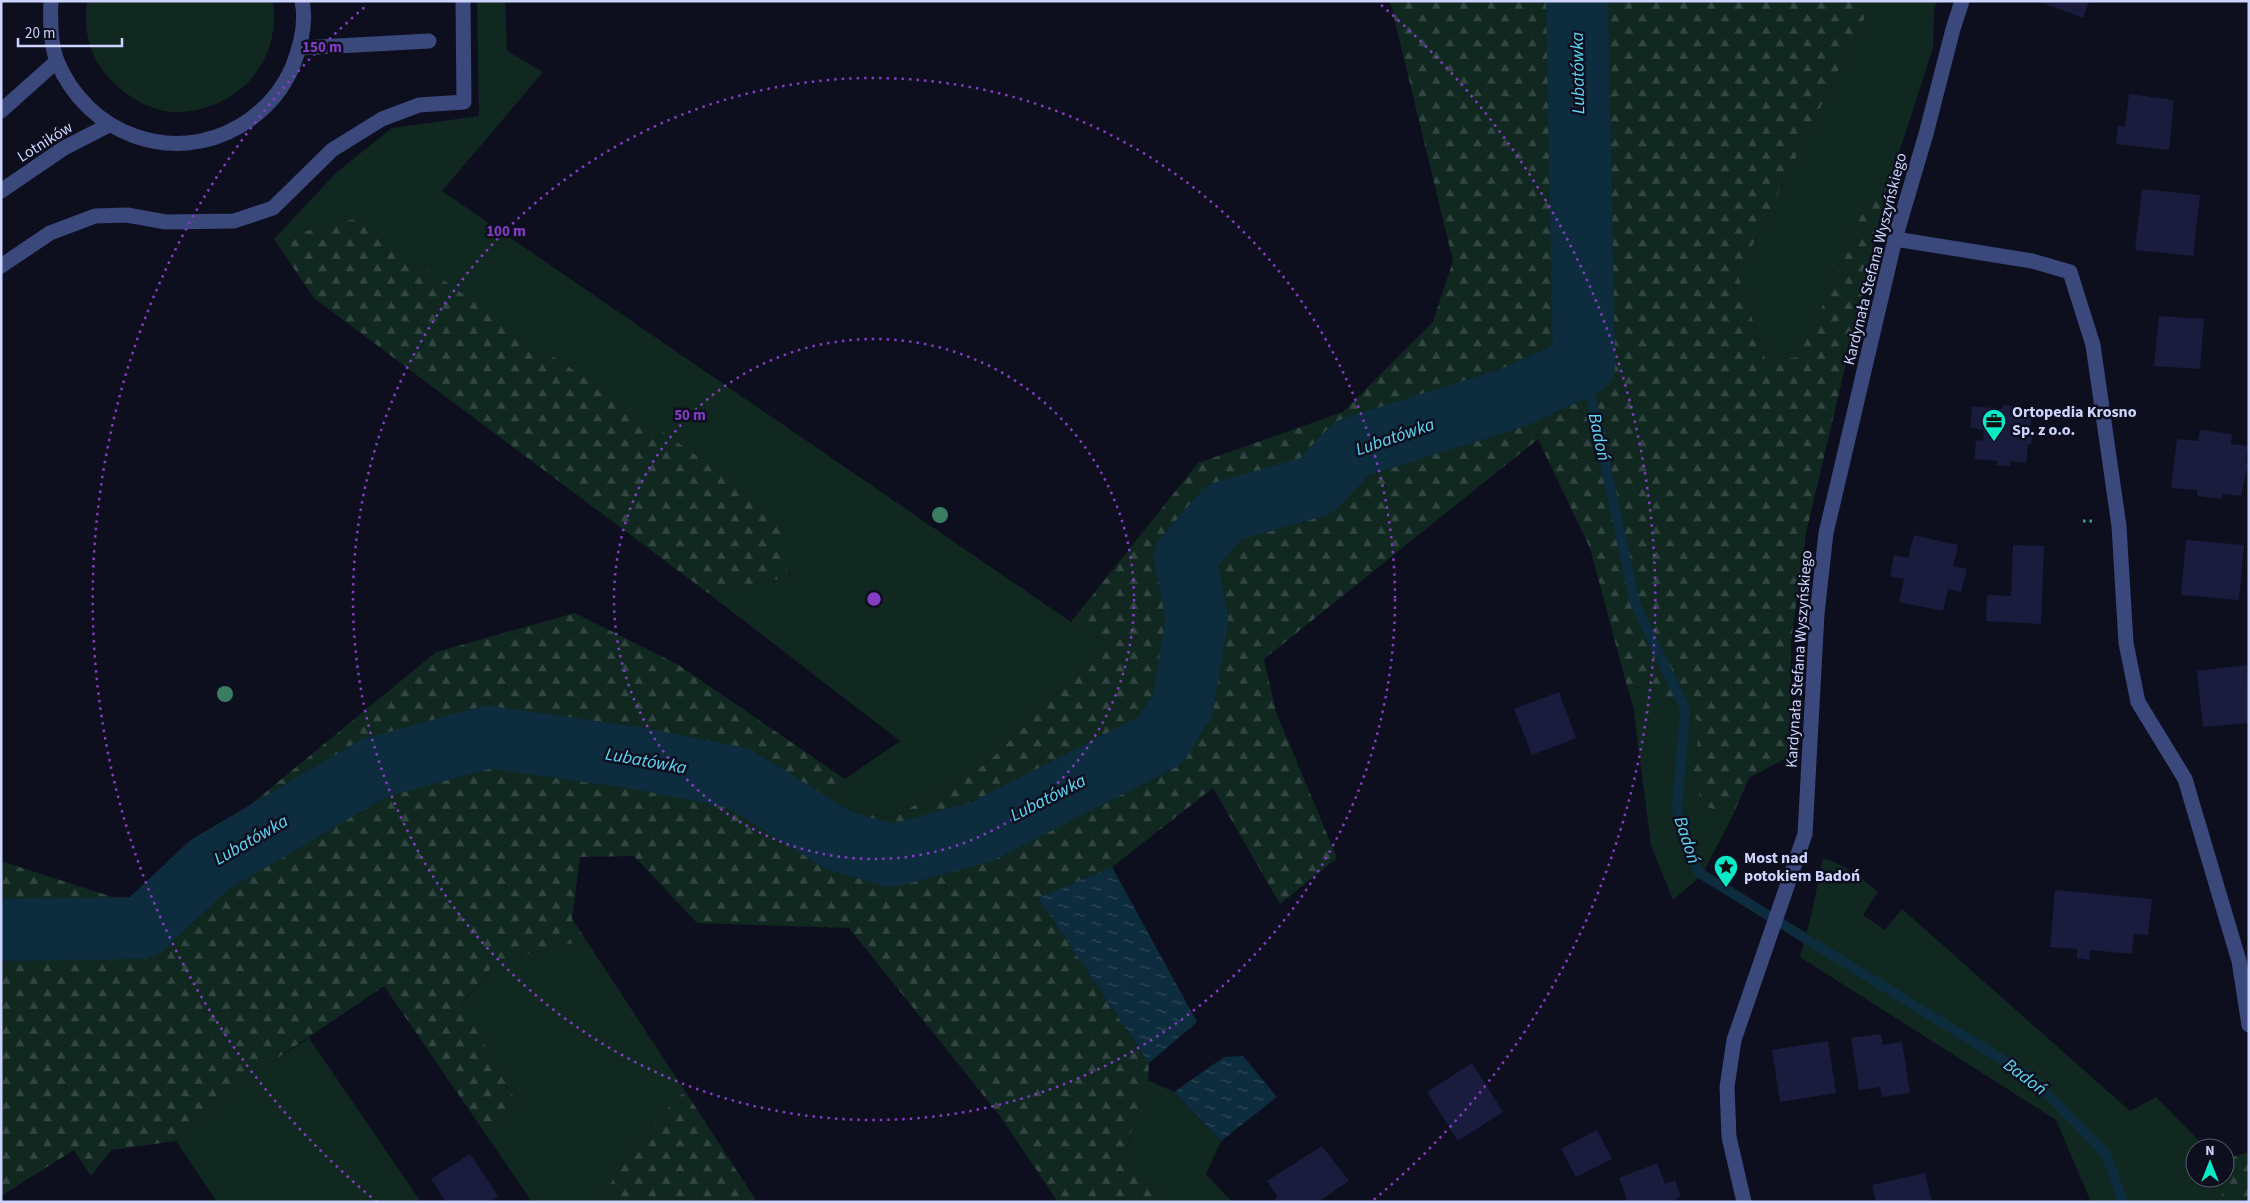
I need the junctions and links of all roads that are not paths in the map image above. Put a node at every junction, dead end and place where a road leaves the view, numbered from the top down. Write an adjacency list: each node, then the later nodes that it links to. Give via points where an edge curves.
1 (52, 1): 7 (street, via 49,24)
2 (302, 1): 6 (street)
3 (463, 1): 12 (street, via 464,102 419,105 382,119 332,150 273,208 234,221 166,222 127,215 95,216 50,233)
4 (1962, 1): 11 (street, Kardynała Stefana Wyszyńskiego)
5 (429, 41): 6 (street)
6 (300, 48): 9 (street, via 285,84 258,115 224,135 186,144 146,141)
7 (57, 61): 8 (street); 9 (street, via 78,97)
8 (1, 111)
9 (109, 125): 10 (street, Lotników, via 64,148)
10 (1, 191)
11 (1895, 239): 13 (street, via 2032,261 2070,272 2093,345 2119,526 2126,643 2138,702 2184,779 2239,961); 14 (street, Kardynała Stefana Wyszyńskiego, via 1826,533 1817,614 1805,834 1734,1040 1727,1087 1729,1137)
12 (1, 266)
13 (2249, 1025)
14 (1744, 1202)

